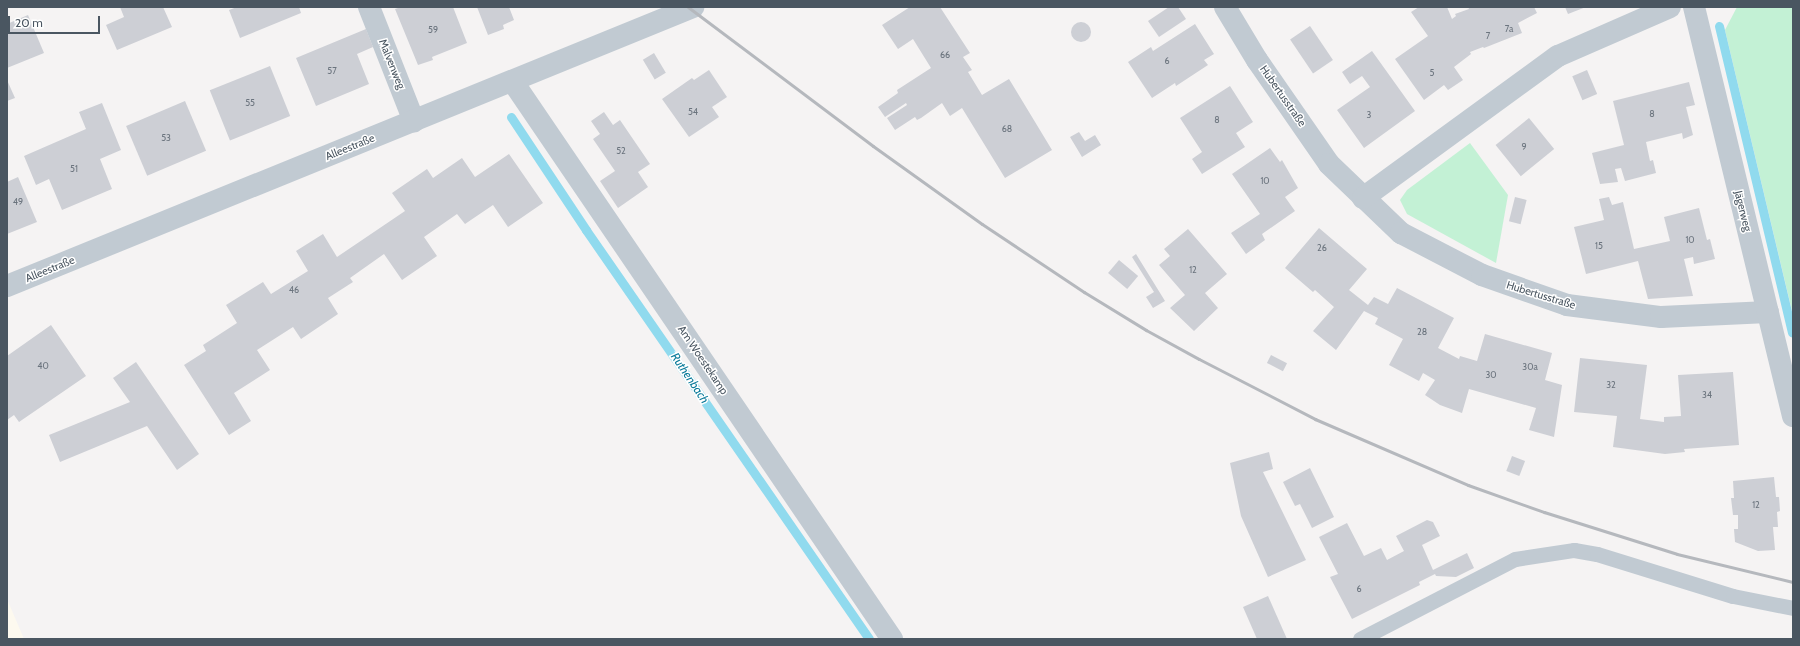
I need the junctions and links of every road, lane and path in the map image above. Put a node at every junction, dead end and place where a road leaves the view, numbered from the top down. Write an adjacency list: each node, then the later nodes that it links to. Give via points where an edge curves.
1 (369, 7): 7 (street, Malvenweg)
2 (693, 7): 6 (street, Alleestraße)
3 (1225, 7): 8 (street, Hubertusstraße, via 1257,60 1329,164)
4 (1670, 7): 8 (street, via 1558,56)
5 (1694, 7): 10 (street, Jägerweg)
6 (513, 82): 7 (street, Alleestraße); 13 (street, Am Woestekamp)
7 (414, 121): 9 (street, Alleestraße)
8 (1363, 198): 10 (street, Hubertusstraße, via 1407,237 1482,275 1567,305 1661,318)
9 (7, 286)
10 (1768, 312): 11 (street, Jägerweg)
11 (1793, 416)
12 (1793, 608): 14 (lane, via 1732,596 1597,554 1574,550 1515,559)
13 (892, 639)
14 (1360, 639)

